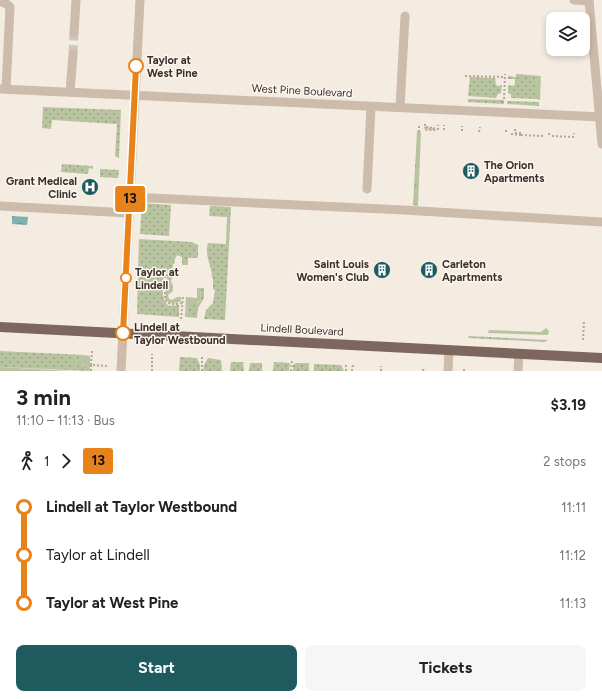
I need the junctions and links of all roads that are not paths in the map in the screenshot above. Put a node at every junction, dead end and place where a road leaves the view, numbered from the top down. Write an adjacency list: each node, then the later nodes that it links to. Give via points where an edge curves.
1 (76, 0): 7 (street)
2 (140, 0): 11 (street)
3 (574, 0): 4 (street)
4 (589, 0): 14 (street)
5 (0, 2): 9 (street, via 10,7)
6 (404, 16): 13 (street)
7 (74, 33)
8 (72, 54): 10 (street)
9 (3, 89): 10 (street, West Pine Boulevard)
10 (70, 92): 11 (street, West Pine Boulevard)
11 (135, 96): 12 (street, West Pine Boulevard); 17 (street)
12 (371, 107): 13 (street, West Pine Boulevard); 16 (street)
13 (400, 107): 14 (street, West Pine Boulevard)
14 (601, 117): 15 (street)
15 (602, 144)
16 (367, 189)
17 (130, 197): 19 (street); 20 (street)
18 (0, 206): 19 (street)
19 (129, 213): 22 (street)
20 (602, 222)
21 (0, 327): 22 (main road, Lindell Boulevard)
22 (123, 333): 23 (main road, Lindell Boulevard); 26 (street)
23 (449, 350): 24 (main road, Lindell Boulevard); 27 (street)
24 (519, 354): 25 (main road, Lindell Boulevard); 28 (street)
25 (602, 358)
26 (121, 371)
27 (448, 371)
28 (518, 371)

